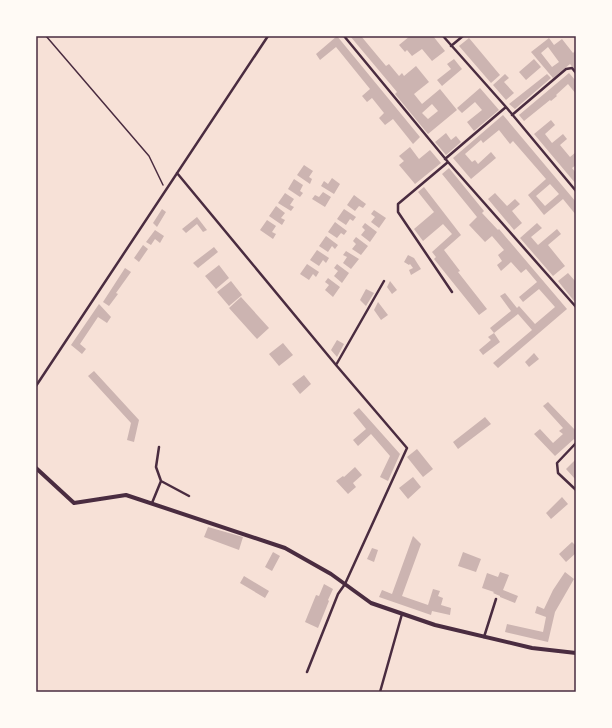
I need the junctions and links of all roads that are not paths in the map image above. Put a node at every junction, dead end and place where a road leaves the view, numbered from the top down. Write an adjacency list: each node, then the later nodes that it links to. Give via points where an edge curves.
1 (268, 36): 11 (lane)
2 (344, 36): 9 (lane)
3 (443, 36): 5 (lane)
4 (463, 36): 5 (lane)
5 (451, 46): 7 (lane)
6 (576, 73): 8 (lane, via 572,68 566,69)
7 (506, 107): 8 (lane); 9 (lane)
8 (512, 115): 12 (lane)
9 (445, 159): 10 (lane)
10 (448, 162): 14 (lane, via 398,204 398,212); 15 (lane)
11 (177, 173): 16 (lane); 17 (lane)
12 (576, 191)
13 (384, 281): 16 (lane)
14 (452, 292)
15 (576, 307)
16 (336, 365): 25 (lane, via 407,448)
17 (36, 386)
18 (576, 443): 22 (lane, via 557,463 558,473)
19 (159, 447): 21 (lane, via 156,467)
20 (36, 468): 24 (street, via 74,504 126,495)
21 (161, 481): 23 (lane); 24 (lane)
22 (576, 490)
23 (189, 496)
24 (152, 504): 25 (street, via 285,548)
25 (345, 584): 27 (street, via 371,603); 30 (lane, via 338,594)
26 (496, 599): 28 (lane)
27 (402, 614): 28 (street, via 435,625); 31 (lane)
28 (484, 636): 29 (street, via 532,648)
29 (576, 653)
30 (307, 672)
31 (380, 692)

